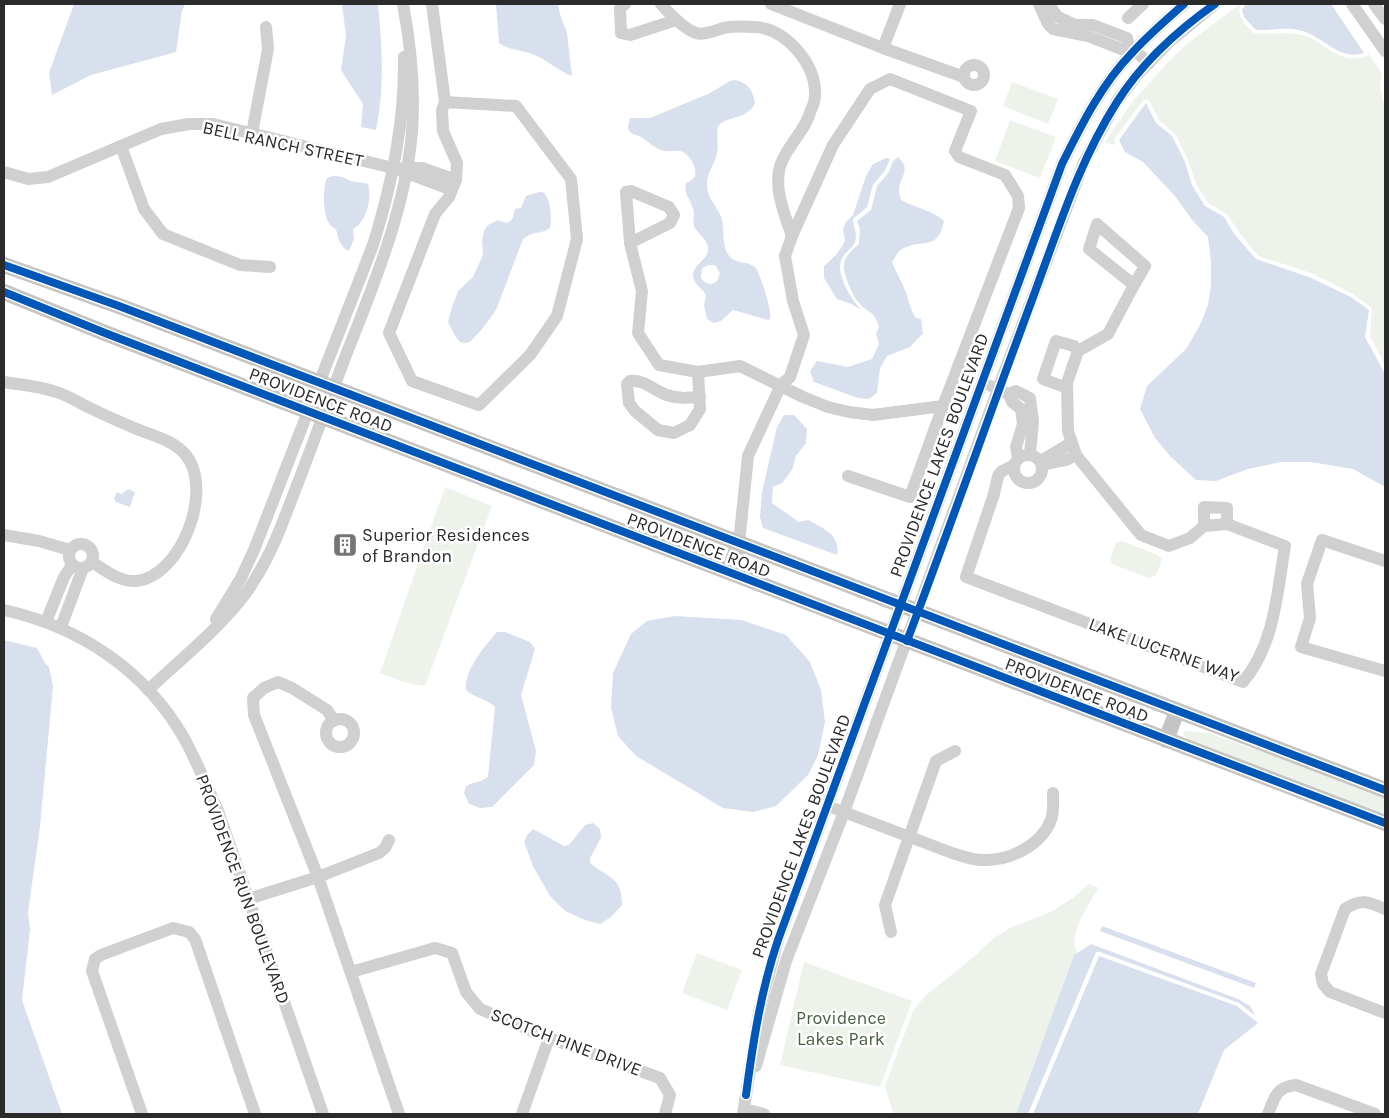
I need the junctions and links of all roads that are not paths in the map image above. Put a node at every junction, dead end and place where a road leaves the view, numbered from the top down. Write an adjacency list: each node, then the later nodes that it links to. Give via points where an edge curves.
1 (403, 4): 26 (street, via 403,91); 27 (street, via 410,38 413,90)
2 (432, 4): 23 (street)
3 (625, 4): 16 (street, via 620,8 621,33 630,36)
4 (661, 4): 16 (street)
5 (770, 4): 13 (street)
6 (900, 4): 18 (street)
7 (1046, 4): 19 (street, via 1058,17 1075,24 1090,24 1127,38); 19 (street, via 1048,24 1053,29 1088,36 1121,49)
8 (1143, 4): 14 (street)
9 (1184, 4): 19 (street, PROVIDENCE LAKES BOULEVARD)
10 (1215, 4): 21 (street, PROVIDENCE LAKES BOULEVARD, via 1170,40)
11 (1352, 4): 20 (street)
12 (1374, 4): 15 (street)
13 (798, 9): 18 (street)
14 (1128, 18)
15 (1385, 19)
16 (676, 20): 30 (street, via 696,33 728,27 772,30 805,60 816,96 809,118 783,158 778,174 782,208)
17 (266, 27): 24 (street, via 268,48)
18 (883, 48): 22 (street)
19 (1132, 48): 21 (street); 39 (street, PROVIDENCE LAKES BOULEVARD, via 1077,133 1062,164)
20 (1385, 51)
21 (1149, 63): 43 (street, PROVIDENCE LAKES BOULEVARD, via 1117,101 1084,162)
22 (964, 77)
23 (445, 102): 29 (street, via 443,131 457,163); 29 (street, via 516,106 571,179 577,239 557,316 530,355 479,406 412,381 389,332 435,214)
24 (252, 133): 25 (street, BELL RANCH STREET, via 213,124 189,124 161,129); 26 (street, BELL RANCH STREET)
25 (121, 146): 28 (street, BELL RANCH STREET, via 48,177 28,178); 33 (street, via 144,208 163,234 240,265)
26 (393, 168): 27 (street, BELL RANCH STREET); 41 (street, via 386,203)
27 (407, 170): 29 (street, BELL RANCH STREET); 41 (street, via 386,250)
28 (4, 172)
29 (454, 185)
30 (792, 236): 40 (street, via 785,256 793,301 804,335 790,377); 45 (street, via 833,145 870,90 890,79 971,111 956,151 958,157 1005,176 1018,196 1019,208)
31 (630, 243): 31 (street, via 670,223 674,214 669,207 631,191 626,192); 37 (street, via 642,291 638,333 659,365)
32 (4, 265): 41 (main road, PROVIDENCE ROAD)
33 (270, 267)
34 (1134, 285): 34 (street, via 1145,266 1097,224 1089,249); 36 (street, via 1108,334)
35 (4, 292): 46 (main road, PROVIDENCE ROAD)
36 (1078, 351): 42 (street); 42 (street, via 1074,346 1056,341 1043,379)
37 (698, 372): 40 (street, via 740,366); 44 (street)
38 (4, 382): 56 (street, via 56,391 171,442 185,454 194,472 197,496 194,514 181,544 166,566 154,576 127,580)
39 (983, 382): 43 (street); 58 (street, PROVIDENCE LAKES BOULEVARD)
40 (781, 385): 45 (street, via 828,407 849,412 873,415); 53 (street, via 748,456)
41 (326, 386): 46 (street); 53 (main road, PROVIDENCE ROAD)
42 (1067, 388): 47 (street, via 1068,431)
43 (1004, 392): 48 (street, via 1021,409 1023,424 1016,447); 60 (street, PROVIDENCE LAKES BOULEVARD)
44 (700, 397): 44 (street, via 700,409 690,425 674,433 658,430 635,411 629,403 627,384 636,380 678,398)
45 (943, 406): 49 (street, via 910,497)
46 (315, 414): 57 (main road, PROVIDENCE ROAD); 66 (street, via 280,530 261,569 234,608)
47 (1074, 449): 48 (street, LAKE LUCERNE WAY); 51 (street, via 1141,535 1169,546 1190,538)
48 (1027, 463): 50 (street, LAKE LUCERNE WAY, via 1002,471 998,476 966,577 1244,682 1254,670 1272,625 1285,546)
49 (848, 476)
50 (1227, 524): 51 (street, LAKE LUCERNE WAY); 51 (street, via 1227,508 1204,507)
51 (1204, 526)
52 (4, 535): 54 (street)
53 (739, 543): 57 (main road); 58 (main road, PROVIDENCE ROAD)
54 (70, 550): 56 (street, via 69,558); 56 (street, via 75,544 90,547 93,554)
55 (1385, 560): 65 (street, via 1322,540 1307,584 1310,618 1302,647)
56 (82, 565): 61 (street, via 64,577); 62 (street)
57 (729, 572): 63 (main road, PROVIDENCE ROAD)
58 (900, 604): 60 (main road, PROVIDENCE ROAD); 63 (street, PROVIDENCE LAKES BOULEVARD)
59 (4, 610): 61 (street, PROVIDENCE RUN BOULEVARD)
60 (918, 611): 64 (street, PROVIDENCE LAKES BOULEVARD); 67 (main road, PROVIDENCE ROAD)
61 (46, 622): 62 (street, PROVIDENCE RUN BOULEVARD)
62 (61, 628): 66 (street, PROVIDENCE RUN BOULEVARD, via 111,657)
63 (890, 634): 64 (main road, PROVIDENCE ROAD); 73 (street, PROVIDENCE LAKES BOULEVARD)
64 (908, 641): 69 (main road, PROVIDENCE ROAD); 74 (street, PROVIDENCE LAKES BOULEVARD)
65 (1385, 671)
66 (148, 690): 79 (street, PROVIDENCE RUN BOULEVARD, via 175,725 198,767 218,811)
67 (1177, 711): 69 (main road); 71 (main road, PROVIDENCE ROAD)
68 (334, 721): 78 (street, via 327,710 278,682 253,698 254,715)
69 (1166, 740): 75 (main road, PROVIDENCE ROAD)
70 (955, 751): 76 (street, via 936,761)
71 (1385, 790)
72 (1053, 793): 76 (street, via 1051,820 1036,841 1016,854 984,860 968,858)
73 (827, 805): 74 (street); 85 (street, PROVIDENCE LAKES BOULEVARD, via 772,958 752,1048)
74 (844, 812): 76 (street); 85 (street, PROVIDENCE LAKES BOULEVARD, via 781,976)
75 (1385, 823)
76 (908, 837): 81 (street, via 885,906)
77 (388, 840): 78 (street, via 379,853)
78 (318, 877): 79 (street); 82 (street)
79 (248, 899): 89 (street, PROVIDENCE RUN BOULEVARD)
80 (1385, 909): 83 (street, via 1366,901 1345,909 1321,974 1323,984 1330,992)
81 (891, 932)
82 (351, 972): 84 (street, SCOTCH PINE DRIVE, via 435,948 452,953 466,992 480,1009); 90 (street)
83 (1385, 1013)
84 (549, 1038): 91 (street); 92 (street, SCOTCH PINE DRIVE, via 660,1078 670,1095)
85 (746, 1095): 86 (street, PROVIDENCE LAKES BOULEVARD)
86 (743, 1112): 93 (street)
87 (142, 1114): 88 (street, via 92,971 95,959 101,955 173,928 189,932 195,939)
88 (255, 1114)
89 (323, 1114)
90 (399, 1114)
91 (522, 1114)
92 (665, 1114)
93 (764, 1114)
94 (1268, 1114): 95 (street, via 1276,1094 1285,1086 1296,1085)
95 (1374, 1114)

